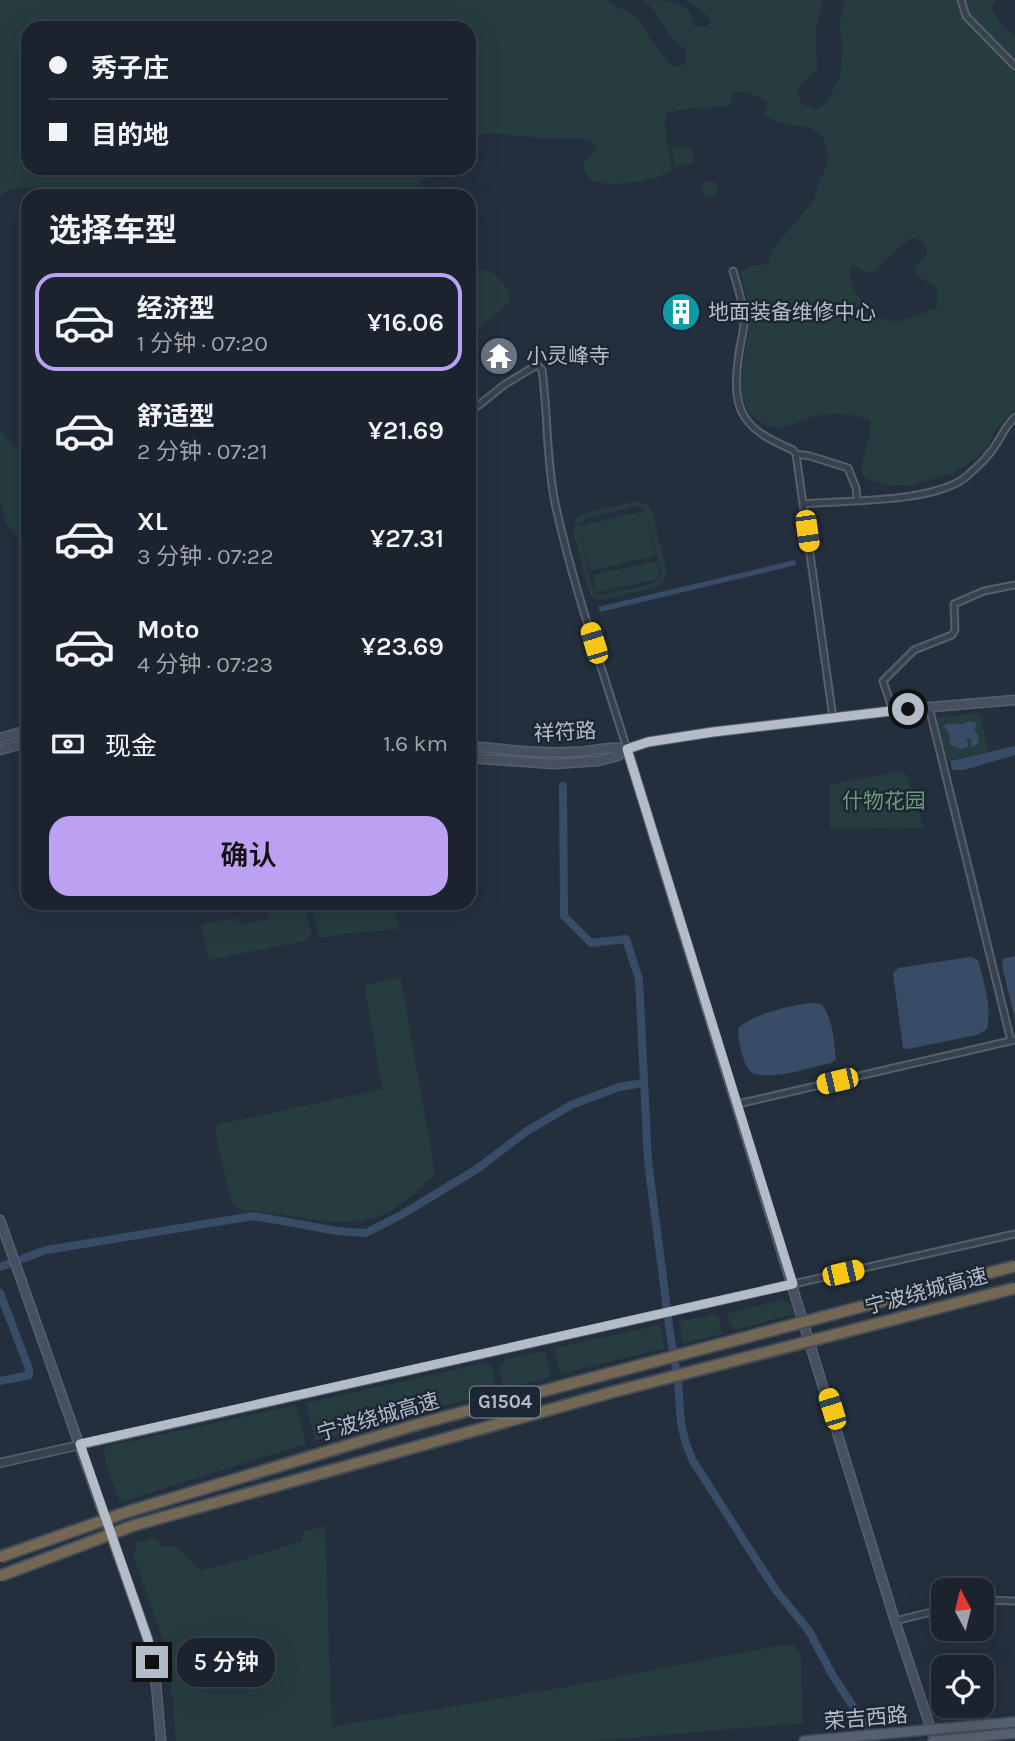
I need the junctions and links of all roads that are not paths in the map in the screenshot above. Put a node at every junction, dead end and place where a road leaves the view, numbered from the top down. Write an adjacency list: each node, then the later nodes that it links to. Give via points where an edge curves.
1 (961, 0): 2 (street, via 966,16)
2 (1015, 66)
3 (733, 271): 6 (street, via 744,313 738,405 754,430)
4 (476, 408): 18 (street, via 537,365 542,370 555,503)
5 (1015, 417): 7 (street, via 990,453 952,486 907,496)
6 (796, 454): 7 (street, via 848,468); 8 (street)
7 (857, 499): 8 (street)
8 (803, 504): 13 (street)
9 (1015, 585): 12 (street, via 954,604 952,635 914,650 884,678)
10 (1015, 700): 11 (main road)
11 (929, 707): 12 (main road); 21 (street)
12 (892, 711): 13 (main road)
13 (833, 718): 18 (main road, via 713,732)
14 (21, 732): 15 (main road)
15 (0, 738)
16 (21, 744): 19 (main road)
17 (476, 747): 18 (main road, 祥符路, via 533,752)
18 (627, 749): 20 (main road, 祥符路, via 618,756 577,763); 22 (main road)
19 (0, 750)
20 (476, 759)
21 (1013, 1040): 22 (street)
22 (737, 1104): 26 (main road)
23 (0, 1220): 28 (main road)
24 (1015, 1234): 26 (street)
25 (1015, 1266): 30 (highway, 宁波绕城高速 / G1504, bridge, via 422,1423 130,1511)
26 (793, 1284): 28 (street); 35 (main road)
27 (1015, 1288): 31 (highway, 宁波绕城高速 / G1504, bridge, via 613,1392 135,1525)
28 (80, 1444): 29 (street); 39 (main road, via 148,1640)
29 (0, 1463)
30 (0, 1557)
31 (0, 1576)
32 (994, 1600): 33 (street)
33 (1015, 1601)
34 (931, 1612): 35 (street)
35 (895, 1620): 37 (main road)
36 (1015, 1722): 37 (main road, 荣吉西路)
37 (932, 1730): 40 (main road, 荣吉西路); 41 (main road)
38 (1015, 1733): 41 (main road, 荣吉西路)
39 (161, 1741)
40 (804, 1741)
41 (935, 1741)

